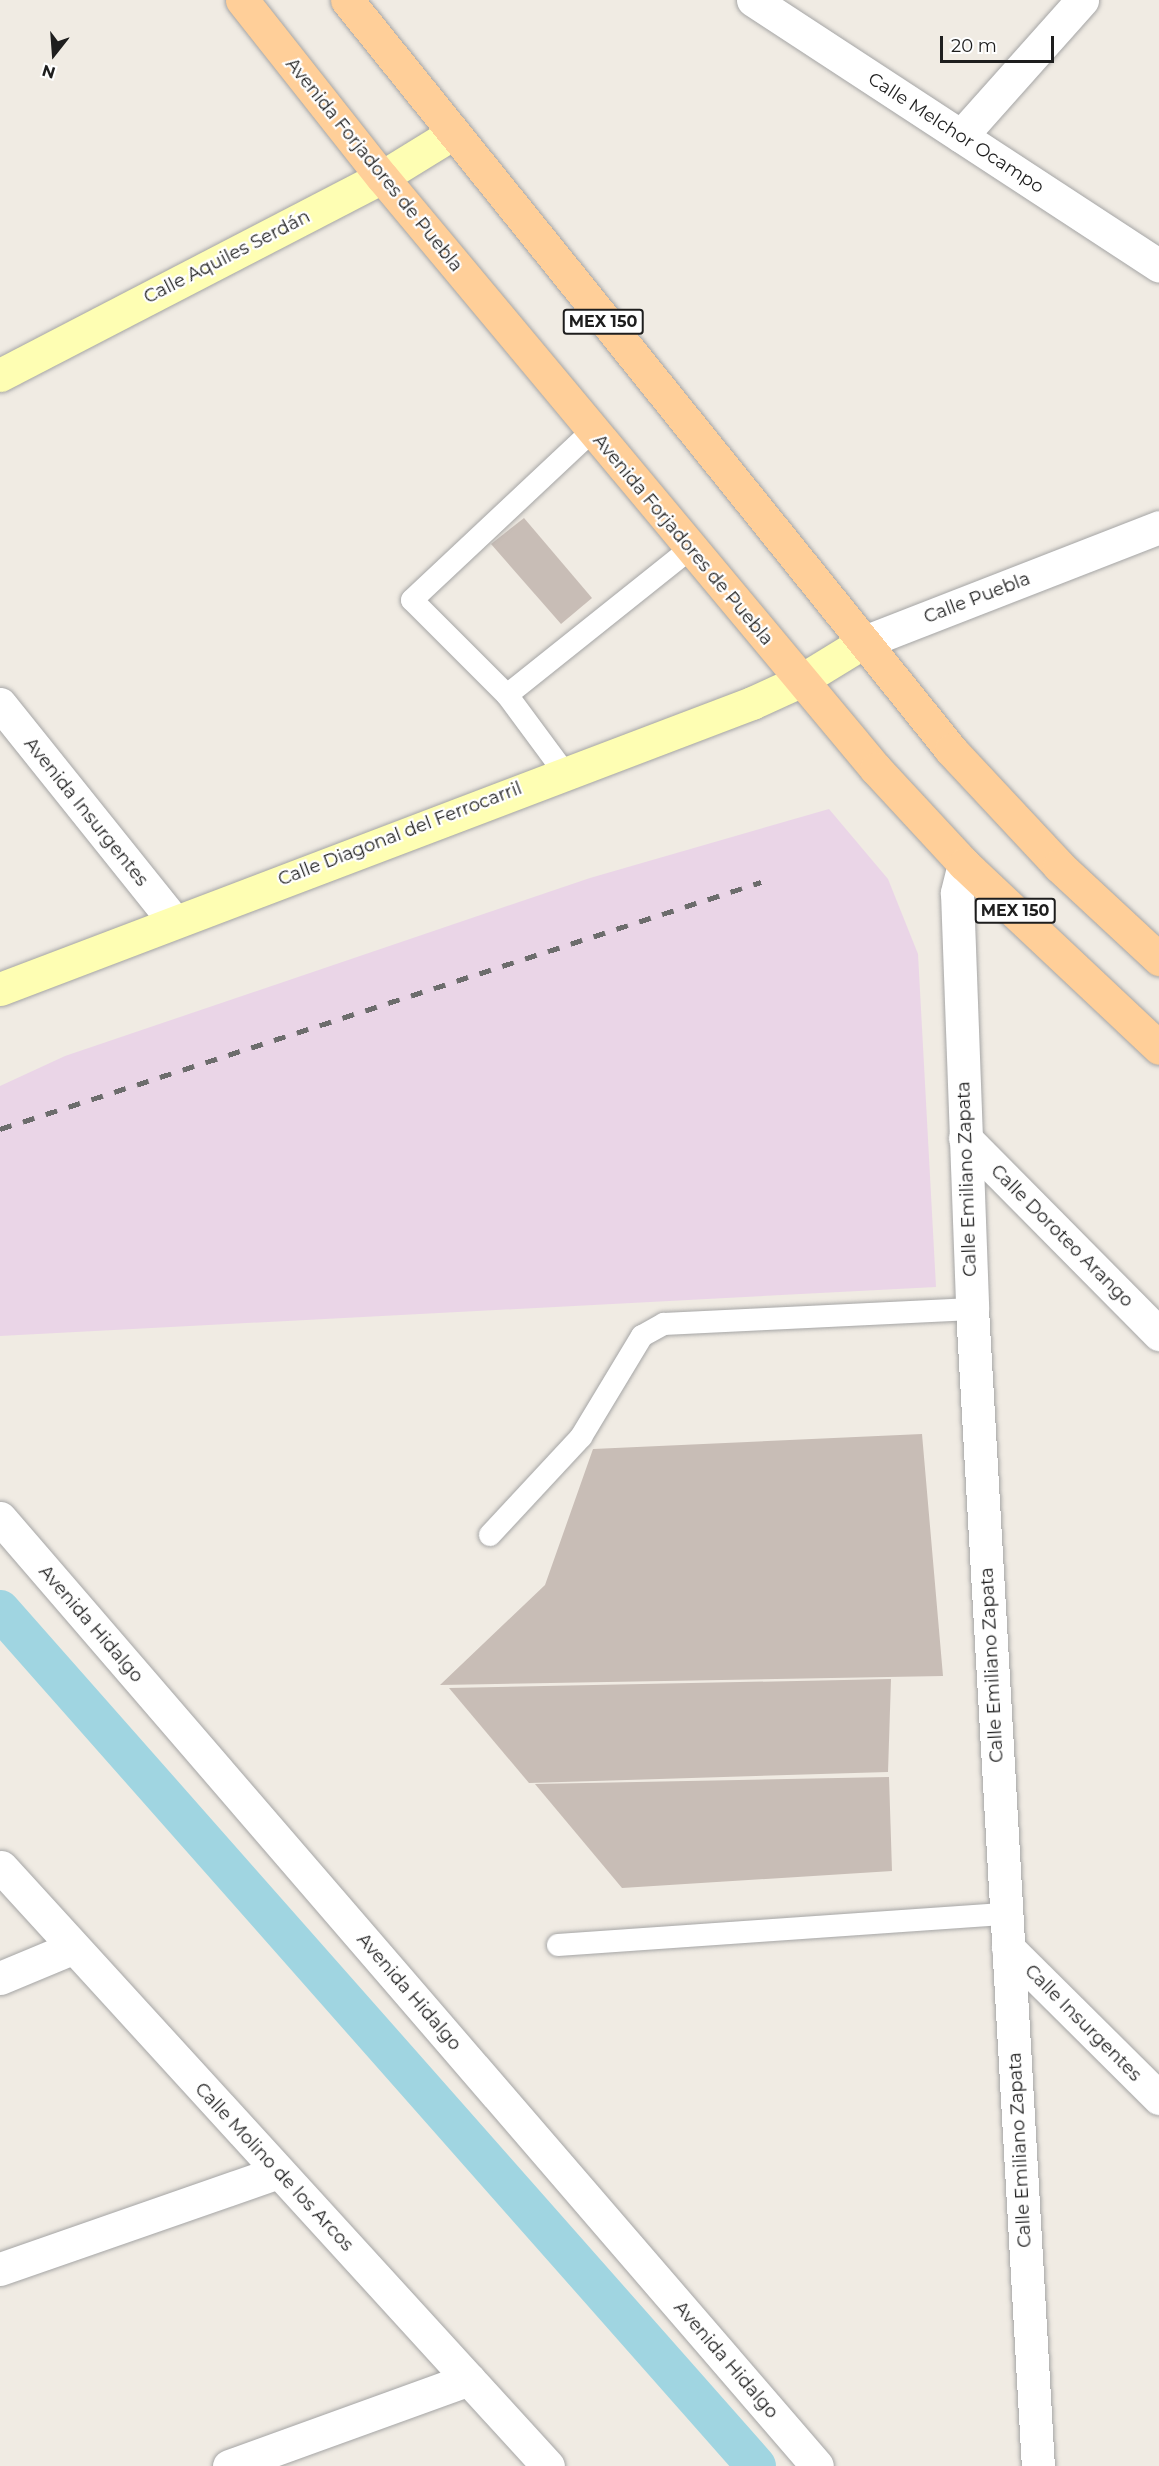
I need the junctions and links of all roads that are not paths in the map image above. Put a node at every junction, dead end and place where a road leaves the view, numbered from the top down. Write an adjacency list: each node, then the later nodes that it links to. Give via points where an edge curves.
1 (242, 0): 7 (main road, Avenida Forjadores de Puebla / MEX 150)
2 (347, 0): 5 (main road, MEX 150)
3 (753, 0): 6 (street, Calle Melchor Ocampo)
4 (1082, 0): 6 (street)
5 (452, 134): 7 (main road, Calle Aquiles Serdán); 13 (main road, MEX 150)
6 (961, 136): 8 (street, Calle Melchor Ocampo)
7 (382, 177): 9 (main road, Calle Aquiles Serdán); 10 (main road, Avenida Forjadores de Puebla / MEX 150)
8 (1159, 266)
9 (0, 375)
10 (592, 431): 12 (main road, Avenida Forjadores de Puebla / MEX 150); 15 (lane, via 412,600)
11 (1159, 527): 13 (street, Calle Puebla)
12 (690, 549): 14 (main road, Avenida Forjadores de Puebla / MEX 150); 15 (lane)
13 (862, 643): 14 (main road, Calle Puebla); 20 (main road, MEX 150, via 1004,807)
14 (800, 681): 17 (main road, Calle Diagonal del Ferrocarril); 18 (main road, Avenida Forjadores de Puebla / MEX 150)
15 (507, 695): 17 (lane)
16 (0, 704): 19 (street, Avenida Insurgentes)
17 (564, 772): 19 (main road, Calle Diagonal del Ferrocarril)
18 (964, 864): 22 (main road, Avenida Forjadores de Puebla / MEX 150); 23 (street, Calle Emiliano Zapata, via 957,893)
19 (172, 920): 21 (main road, Calle Diagonal del Ferrocarril)
20 (1159, 958)
21 (0, 988)
22 (1159, 1048)
23 (965, 1138): 24 (street, Calle Emiliano Zapata); 25 (street, Calle Doroteo Arango)
24 (972, 1309): 27 (lane, via 664,1324 642,1336 581,1437); 29 (street, Calle Emiliano Zapata)
25 (1159, 1334)
26 (0, 1518): 40 (street, Avenida Hidalgo)
27 (490, 1535)
28 (1, 1867): 31 (street, Calle Molino de los Arcos)
29 (1006, 1914): 30 (lane); 32 (street, Calle Emiliano Zapata)
30 (558, 1944)
31 (72, 1948): 33 (street); 35 (street, Calle Molino de los Arcos)
32 (1008, 1948): 34 (street, Calle Insurgentes); 41 (street, Calle Emiliano Zapata)
33 (0, 1978)
34 (1159, 2098)
35 (279, 2172): 36 (street); 37 (street, Calle Molino de los Arcos)
36 (0, 2269)
37 (469, 2379): 38 (street); 39 (street, Calle Molino de los Arcos)
38 (230, 2466)
39 (548, 2466)
40 (817, 2466)
41 (1038, 2466)

